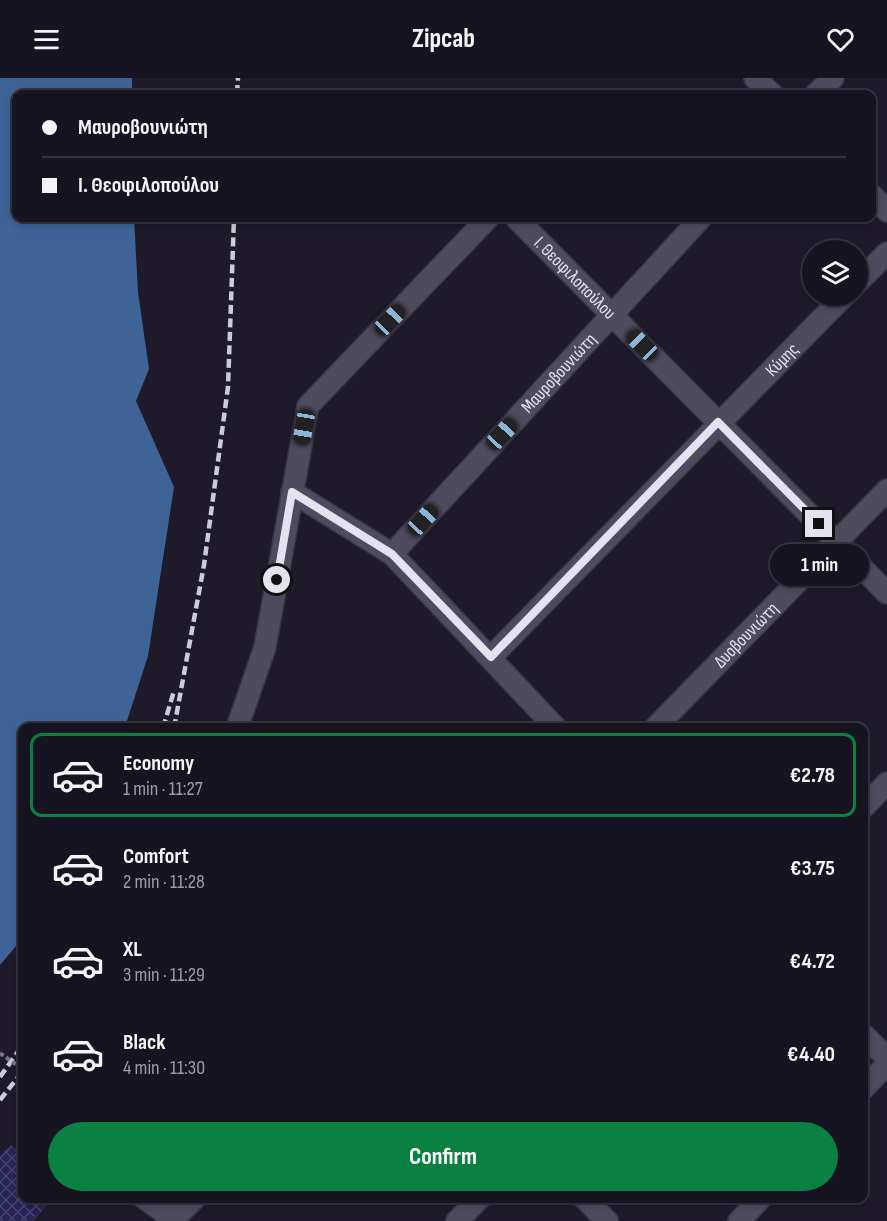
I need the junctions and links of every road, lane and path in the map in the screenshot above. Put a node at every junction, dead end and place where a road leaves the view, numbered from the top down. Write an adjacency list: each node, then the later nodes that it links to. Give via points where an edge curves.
1 (755, 78): 3 (street)
2 (833, 78): 4 (street)
3 (768, 90)
4 (820, 90)
5 (876, 199): 6 (street)
6 (887, 211)
7 (484, 222): 16 (street, via 308,406)
8 (520, 222): 13 (street, Ι. Θεοφιλοπούλου)
9 (697, 222): 13 (street, Μαυροβουνιώτη)
10 (887, 253): 11 (street)
11 (868, 272)
12 (834, 306): 14 (street, Κύμης)
13 (612, 315): 14 (street, Ι. Θεοφιλοπούλου); 18 (street, Μαυροβουνιώτη)
14 (718, 422): 17 (street, Ι. Θεοφιλοπούλου); 20 (street, Κύμης)
15 (887, 490): 17 (street, Δυοβουνιώτη)
16 (292, 492): 18 (street); 21 (street, via 265,647)
17 (836, 541): 19 (street, Ι. Θεοφιλοπούλου); 23 (street, Δυοβουνιώτη)
18 (392, 554): 20 (street)
19 (887, 593)
20 (491, 657): 22 (street)
21 (239, 723)
22 (551, 723)
23 (660, 723)
24 (887, 783): 25 (street)
25 (868, 803)
26 (868, 1039): 28 (street)
27 (0, 1053): 30 (path, bridge)
28 (887, 1058)
29 (887, 1064): 31 (street)
30 (18, 1066)
31 (868, 1084)
32 (151, 1203): 37 (street)
33 (190, 1203): 37 (street)
34 (475, 1203): 38 (street)
35 (589, 1203): 39 (street)
36 (755, 1203): 40 (street)
37 (174, 1220)
38 (457, 1221)
39 (607, 1221)
40 (739, 1221)

